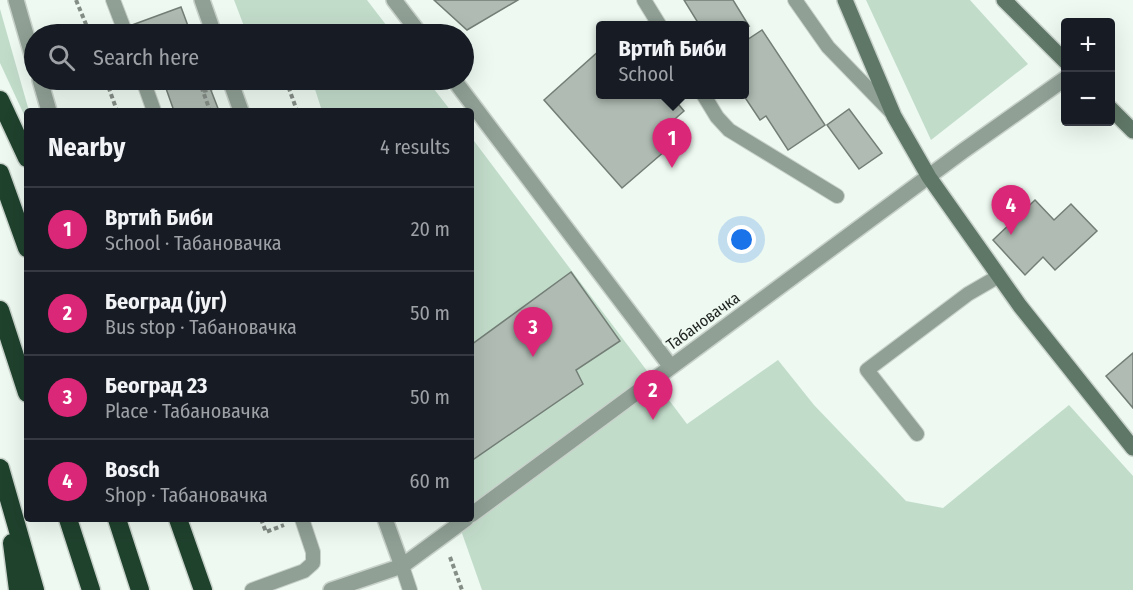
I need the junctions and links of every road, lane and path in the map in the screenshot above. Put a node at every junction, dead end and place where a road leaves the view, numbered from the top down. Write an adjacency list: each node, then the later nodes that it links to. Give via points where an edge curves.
1 (16, 0): 15 (street)
2 (76, 0): 11 (path)
3 (113, 0): 12 (lane)
4 (202, 0): 13 (street)
5 (394, 0): 14 (street)
6 (644, 0): 10 (lane)
7 (795, 0): 34 (lane, via 828,47)
8 (845, 0): 34 (street)
9 (1004, 0): 16 (street)
10 (657, 21)
11 (86, 24)
12 (122, 24)
13 (210, 24)
14 (412, 24)
15 (24, 28)
16 (1061, 59)
17 (1061, 81): 38 (street, Табановачка)
18 (43, 90): 27 (street)
19 (110, 90): 28 (path)
20 (147, 90): 29 (lane)
21 (203, 90): 30 (path)
22 (234, 90): 31 (street)
23 (290, 90): 32 (path)
24 (462, 90): 43 (street)
25 (706, 99): 39 (lane, via 729,130)
26 (0, 100): 36 (highway)
27 (48, 108)
28 (116, 108)
29 (153, 108)
30 (209, 108)
31 (240, 108)
32 (296, 108)
33 (1115, 113): 35 (street)
34 (894, 116): 38 (street)
35 (1133, 131)
36 (24, 152)
37 (0, 174): 40 (highway)
38 (928, 177): 41 (street); 43 (street, Табановачка)
39 (837, 196)
40 (24, 240)
41 (999, 276): 45 (lane, via 968,294 867,370); 46 (street)
42 (0, 310): 44 (highway)
43 (671, 367): 48 (street, Табановачка)
44 (24, 384)
45 (917, 434)
46 (1133, 448)
47 (1, 472): 59 (highway); 60 (highway)
48 (474, 513)
49 (69, 522): 61 (highway)
50 (118, 522): 62 (highway)
51 (179, 522): 58 (highway)
52 (262, 522): 53 (path, via 266,532)
53 (294, 522)
54 (298, 522): 63 (lane, via 313,552 313,563 304,571)
55 (386, 522): 57 (street)
56 (462, 522): 57 (street)
57 (402, 566): 64 (street); 65 (lane)
58 (204, 588)
59 (18, 590)
60 (35, 590)
61 (91, 590)
62 (140, 590)
63 (252, 590)
64 (331, 590)
65 (410, 590)

